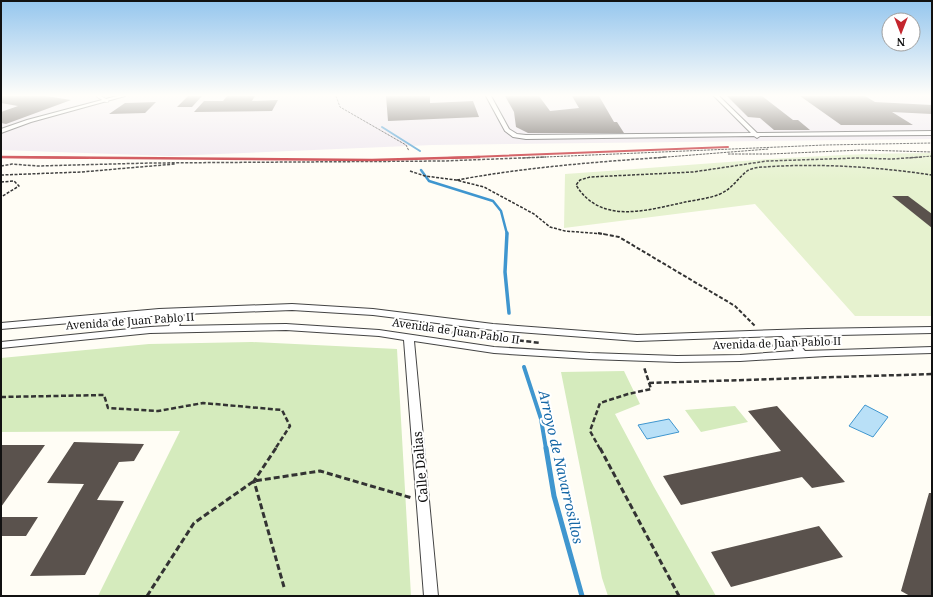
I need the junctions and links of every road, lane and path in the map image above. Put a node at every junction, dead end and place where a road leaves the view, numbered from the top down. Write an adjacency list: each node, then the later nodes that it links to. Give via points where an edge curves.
1 (21, 124): 5 (street)
2 (369, 124): 10 (path, via 406,145)
3 (504, 124): 7 (street, via 515,136 539,138)
4 (745, 124): 7 (street)
5 (1, 131)
6 (932, 133): 7 (street)
7 (757, 136)
8 (932, 143): 9 (path)
9 (791, 147): 12 (path); 14 (path, via 444,161)
10 (409, 151)
11 (932, 152): 12 (path, via 862,150)
12 (717, 154): 19 (path, via 558,165)
13 (932, 156): 18 (path, via 767,161 693,172 590,177 580,180 576,185 595,205 612,211 629,212 718,195 732,188 748,170 764,167 870,168)
14 (195, 162): 15 (path); 17 (path, via 81,172)
15 (1, 166)
16 (410, 171): 19 (path, via 425,176)
17 (1, 175)
18 (932, 175)
19 (456, 180): 28 (path, via 484,187 534,214 550,227 619,237 736,306)
20 (1, 182): 21 (path, via 14,181 19,186)
21 (1, 197)
22 (181, 311): 23 (street, Avenida de Juan Pablo II); 24 (street); 28 (street, Avenida de Juan Pablo II, via 292,307 637,338)
23 (1, 326)
24 (173, 329): 26 (street, Avenida de Juan Pablo II, via 286,327); 32 (street, Avenida de Juan Pablo II)
25 (932, 330): 27 (street, Avenida de Juan Pablo II)
26 (413, 333): 30 (path); 36 (street, Avenida de Juan Pablo II, via 494,350); 41 (street, Calle Dalias)
27 (785, 333): 28 (street, Avenida de Juan Pablo II); 31 (street)
28 (763, 334)
29 (840, 342): 31 (path)
30 (543, 343)
31 (794, 344): 33 (path); 35 (street)
32 (1, 345)
33 (711, 348)
34 (932, 350): 35 (street, Avenida de Juan Pablo II)
35 (802, 354): 36 (street, Avenida de Juan Pablo II, via 740,358)
36 (642, 358): 38 (path)
37 (932, 374): 38 (path)
38 (649, 383): 45 (path, via 651,389 600,403 590,431)
39 (1, 397): 40 (path, via 104,395 108,408 158,411 203,402 282,410 290,426)
40 (254, 481): 41 (path, via 320,471); 42 (path); 43 (path, via 194,523)
41 (422, 501): 44 (street, Calle Dalias)
42 (284, 587)
43 (147, 596)
44 (431, 596)
45 (679, 596)

